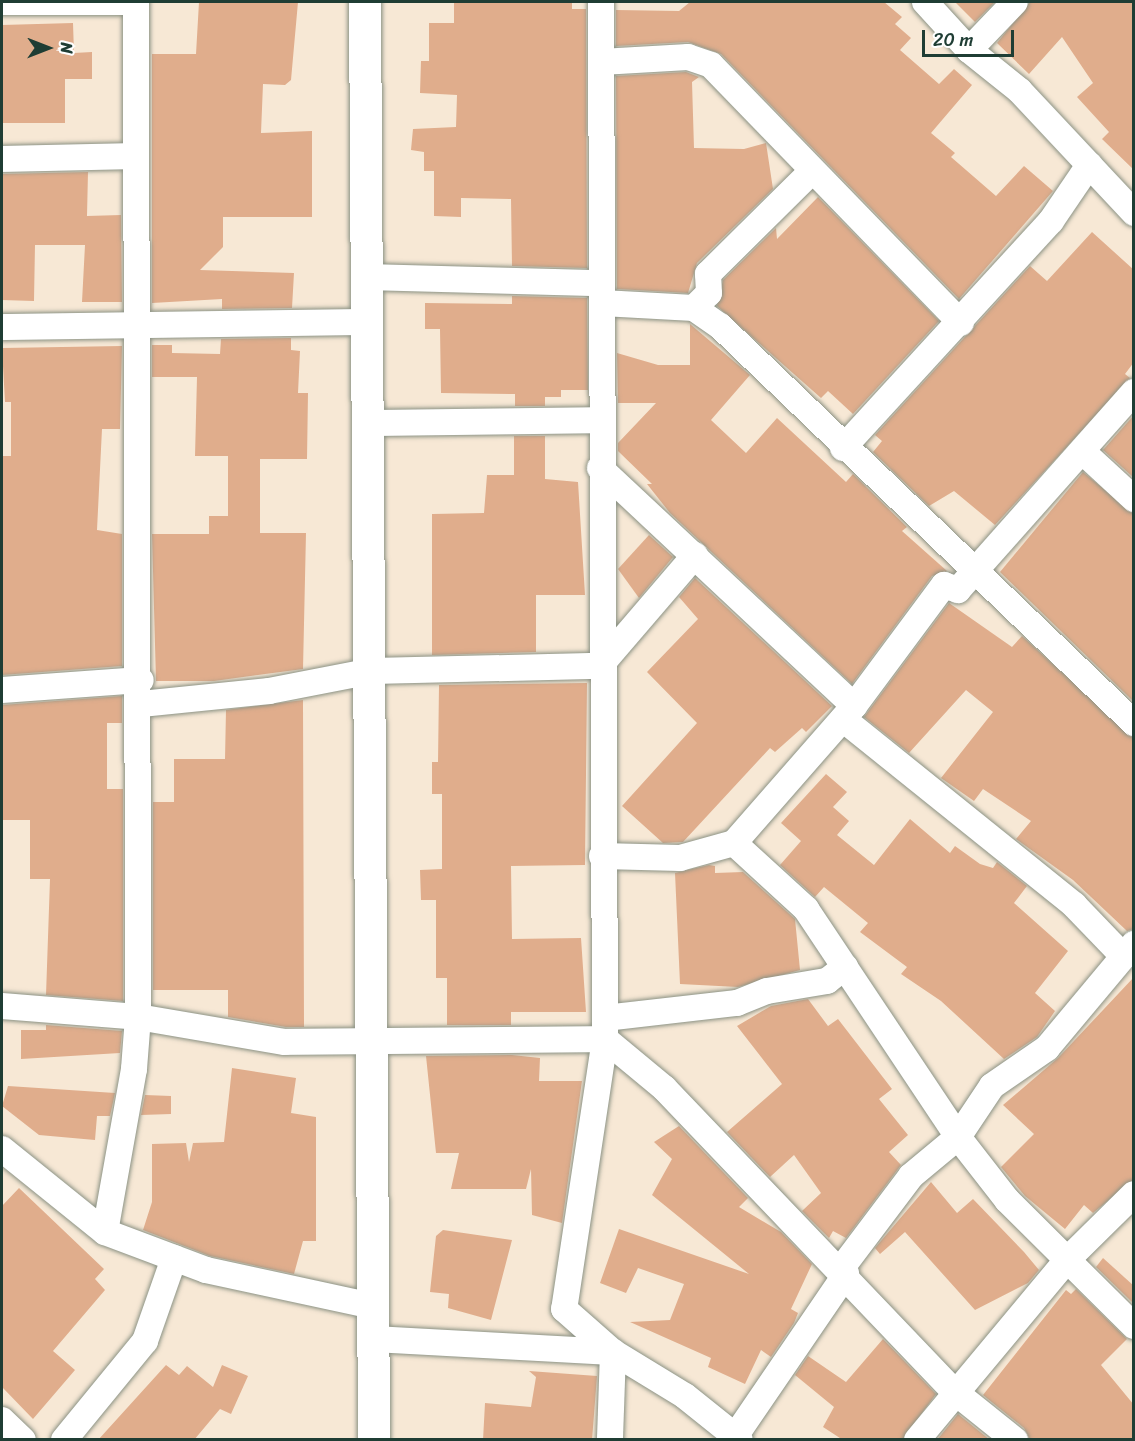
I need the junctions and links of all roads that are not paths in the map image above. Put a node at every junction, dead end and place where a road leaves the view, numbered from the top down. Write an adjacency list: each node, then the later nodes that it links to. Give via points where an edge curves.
1 (2, 2): 2 (street)
2 (136, 2): 9 (street)
3 (365, 2): 14 (street)
4 (601, 2): 8 (street)
5 (925, 2): 7 (street)
6 (1015, 2): 7 (street)
7 (969, 50): 11 (street, via 1020,91)
8 (601, 62): 12 (street, via 699,57); 15 (street)
9 (135, 156): 10 (street); 19 (street)
10 (2, 159)
11 (1089, 165): 13 (street); 18 (street, via 1051,221)
12 (813, 171): 16 (street, via 708,274 709,293); 18 (street)
13 (1134, 213)
14 (366, 277): 15 (street); 17 (street)
15 (601, 293): 16 (street); 22 (street)
16 (694, 308): 24 (street, via 742,343)
17 (366, 322): 19 (street); 23 (street)
18 (961, 322): 24 (street)
19 (137, 325): 20 (street); 33 (street)
20 (2, 327)
21 (1134, 392): 25 (street)
22 (601, 420): 23 (street); 26 (street)
23 (368, 423): 31 (street)
24 (843, 448): 29 (street)
25 (1082, 451): 27 (street); 29 (street)
26 (600, 468): 28 (street); 30 (street)
27 (1134, 499)
28 (695, 555): 30 (street); 34 (street)
29 (972, 572): 34 (street, via 958,590 944,585); 35 (street)
30 (600, 666): 31 (street); 37 (street)
31 (372, 671): 33 (street, via 269,691); 43 (street)
32 (2, 690): 33 (street)
33 (141, 692): 41 (street)
34 (848, 713): 36 (street); 38 (street)
35 (1134, 723)
36 (734, 843): 37 (street, via 680,858); 39 (street, via 806,909)
37 (602, 856): 42 (street)
38 (1128, 950): 44 (street, via 1047,1048 992,1086)
39 (845, 967): 42 (street, via 827,981); 44 (street)
40 (2, 1006): 41 (street)
41 (138, 1017): 43 (street, via 285,1042); 47 (street, via 134,1069)
42 (605, 1029): 43 (street); 50 (street); 54 (street, via 564,1308)
43 (373, 1043): 51 (street)
44 (958, 1137): 49 (street); 50 (street, via 911,1176)
45 (2, 1149): 47 (street)
46 (1134, 1194): 49 (street)
47 (105, 1232): 48 (street)
48 (174, 1258): 51 (street); 59 (street, via 145,1341)
49 (1065, 1261): 52 (street); 55 (street)
50 (844, 1272): 55 (street); 57 (street)
51 (373, 1306): 53 (street)
52 (1134, 1326)
53 (373, 1339): 54 (street); 60 (street)
54 (613, 1352): 57 (street, via 685,1396); 61 (street)
55 (955, 1392): 62 (street); 63 (street)
56 (2, 1420): 58 (street)
57 (737, 1438)
58 (23, 1440)
59 (64, 1440)
60 (374, 1440)
61 (610, 1440)
62 (917, 1440)
63 (1015, 1440)

